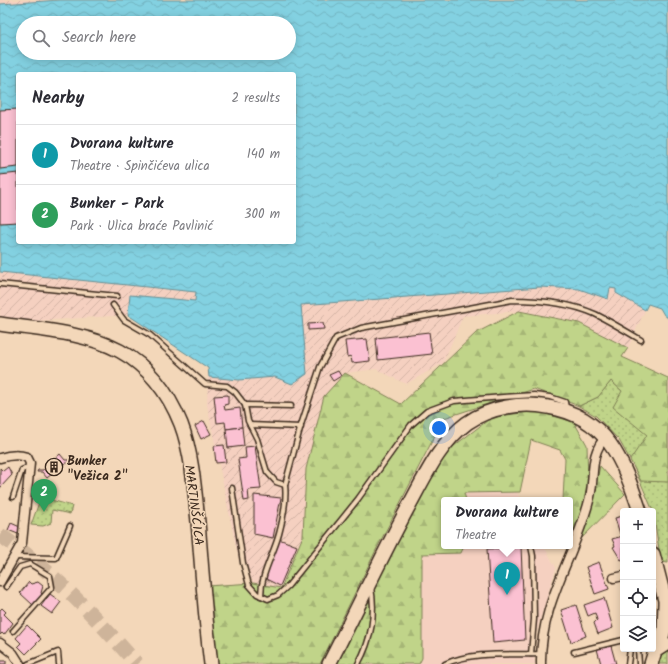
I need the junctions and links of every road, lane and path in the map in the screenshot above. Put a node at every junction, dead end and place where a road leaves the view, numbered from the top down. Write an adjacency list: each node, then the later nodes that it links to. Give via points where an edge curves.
1 (0, 284): 2 (lane)
2 (117, 296)
3 (114, 306): 6 (lane, via 124,320 150,335 205,384 227,386)
4 (0, 324): 43 (main road, MARTINŠĆICA, via 99,342 120,351 145,368 165,392 181,425 195,483)
5 (641, 340): 10 (lane, via 594,314 531,300 477,305 449,313 361,328 341,334 329,347)
6 (245, 405): 7 (lane); 9 (lane)
7 (291, 406)
8 (565, 411): 11 (main road, via 593,426); 27 (main road, via 540,405 509,407 476,418 457,432 437,455 421,482); 29 (lane, via 565,402 534,395 454,401 427,411 411,424 358,499 288,586 278,595 268,599)
9 (250, 425): 10 (lane); 14 (lane, via 267,472 276,482)
10 (301, 427): 14 (lane)
11 (606, 437): 17 (main road, via 620,459); 19 (street, via 596,450 592,491)
12 (0, 458): 13 (street, via 23,456 29,459)
13 (29, 467): 16 (lane, via 22,470); 22 (street, via 24,534)
14 (285, 486): 29 (lane, via 287,496 279,535 261,584)
15 (232, 488): 29 (lane, via 243,563 249,585)
16 (12, 497)
17 (639, 508)
18 (70, 526): 22 (lane, via 56,558)
19 (573, 544)
20 (532, 549): 38 (lane, via 534,619)
21 (571, 549): 39 (street, via 552,595 541,642)
22 (12, 561): 23 (lane); 28 (street)
23 (20, 567): 28 (lane); 31 (lane, via 30,564 42,570 50,576 52,587)
24 (659, 570): 30 (main road)
25 (620, 577): 26 (street)
26 (614, 578)
27 (370, 580): 44 (main road); 45 (lane, via 374,620 366,650)
28 (3, 584)
29 (261, 596)
30 (667, 607): 34 (main road)
31 (13, 630)
32 (620, 641): 35 (lane)
33 (0, 643): 40 (street, via 13,653)
34 (664, 645): 50 (main road, via 652,656)
35 (574, 652)
36 (630, 652): 48 (lane)
37 (638, 652): 49 (lane)
38 (532, 654): 39 (lane); 46 (lane, via 481,656)
39 (541, 654): 47 (street)
40 (20, 664)
41 (28, 664): 42 (lane, via 58,652)
42 (59, 664)
43 (211, 664)
44 (329, 664)
45 (358, 664)
46 (445, 664)
47 (541, 664)
48 (628, 664)
49 (639, 664)
50 (651, 664)

